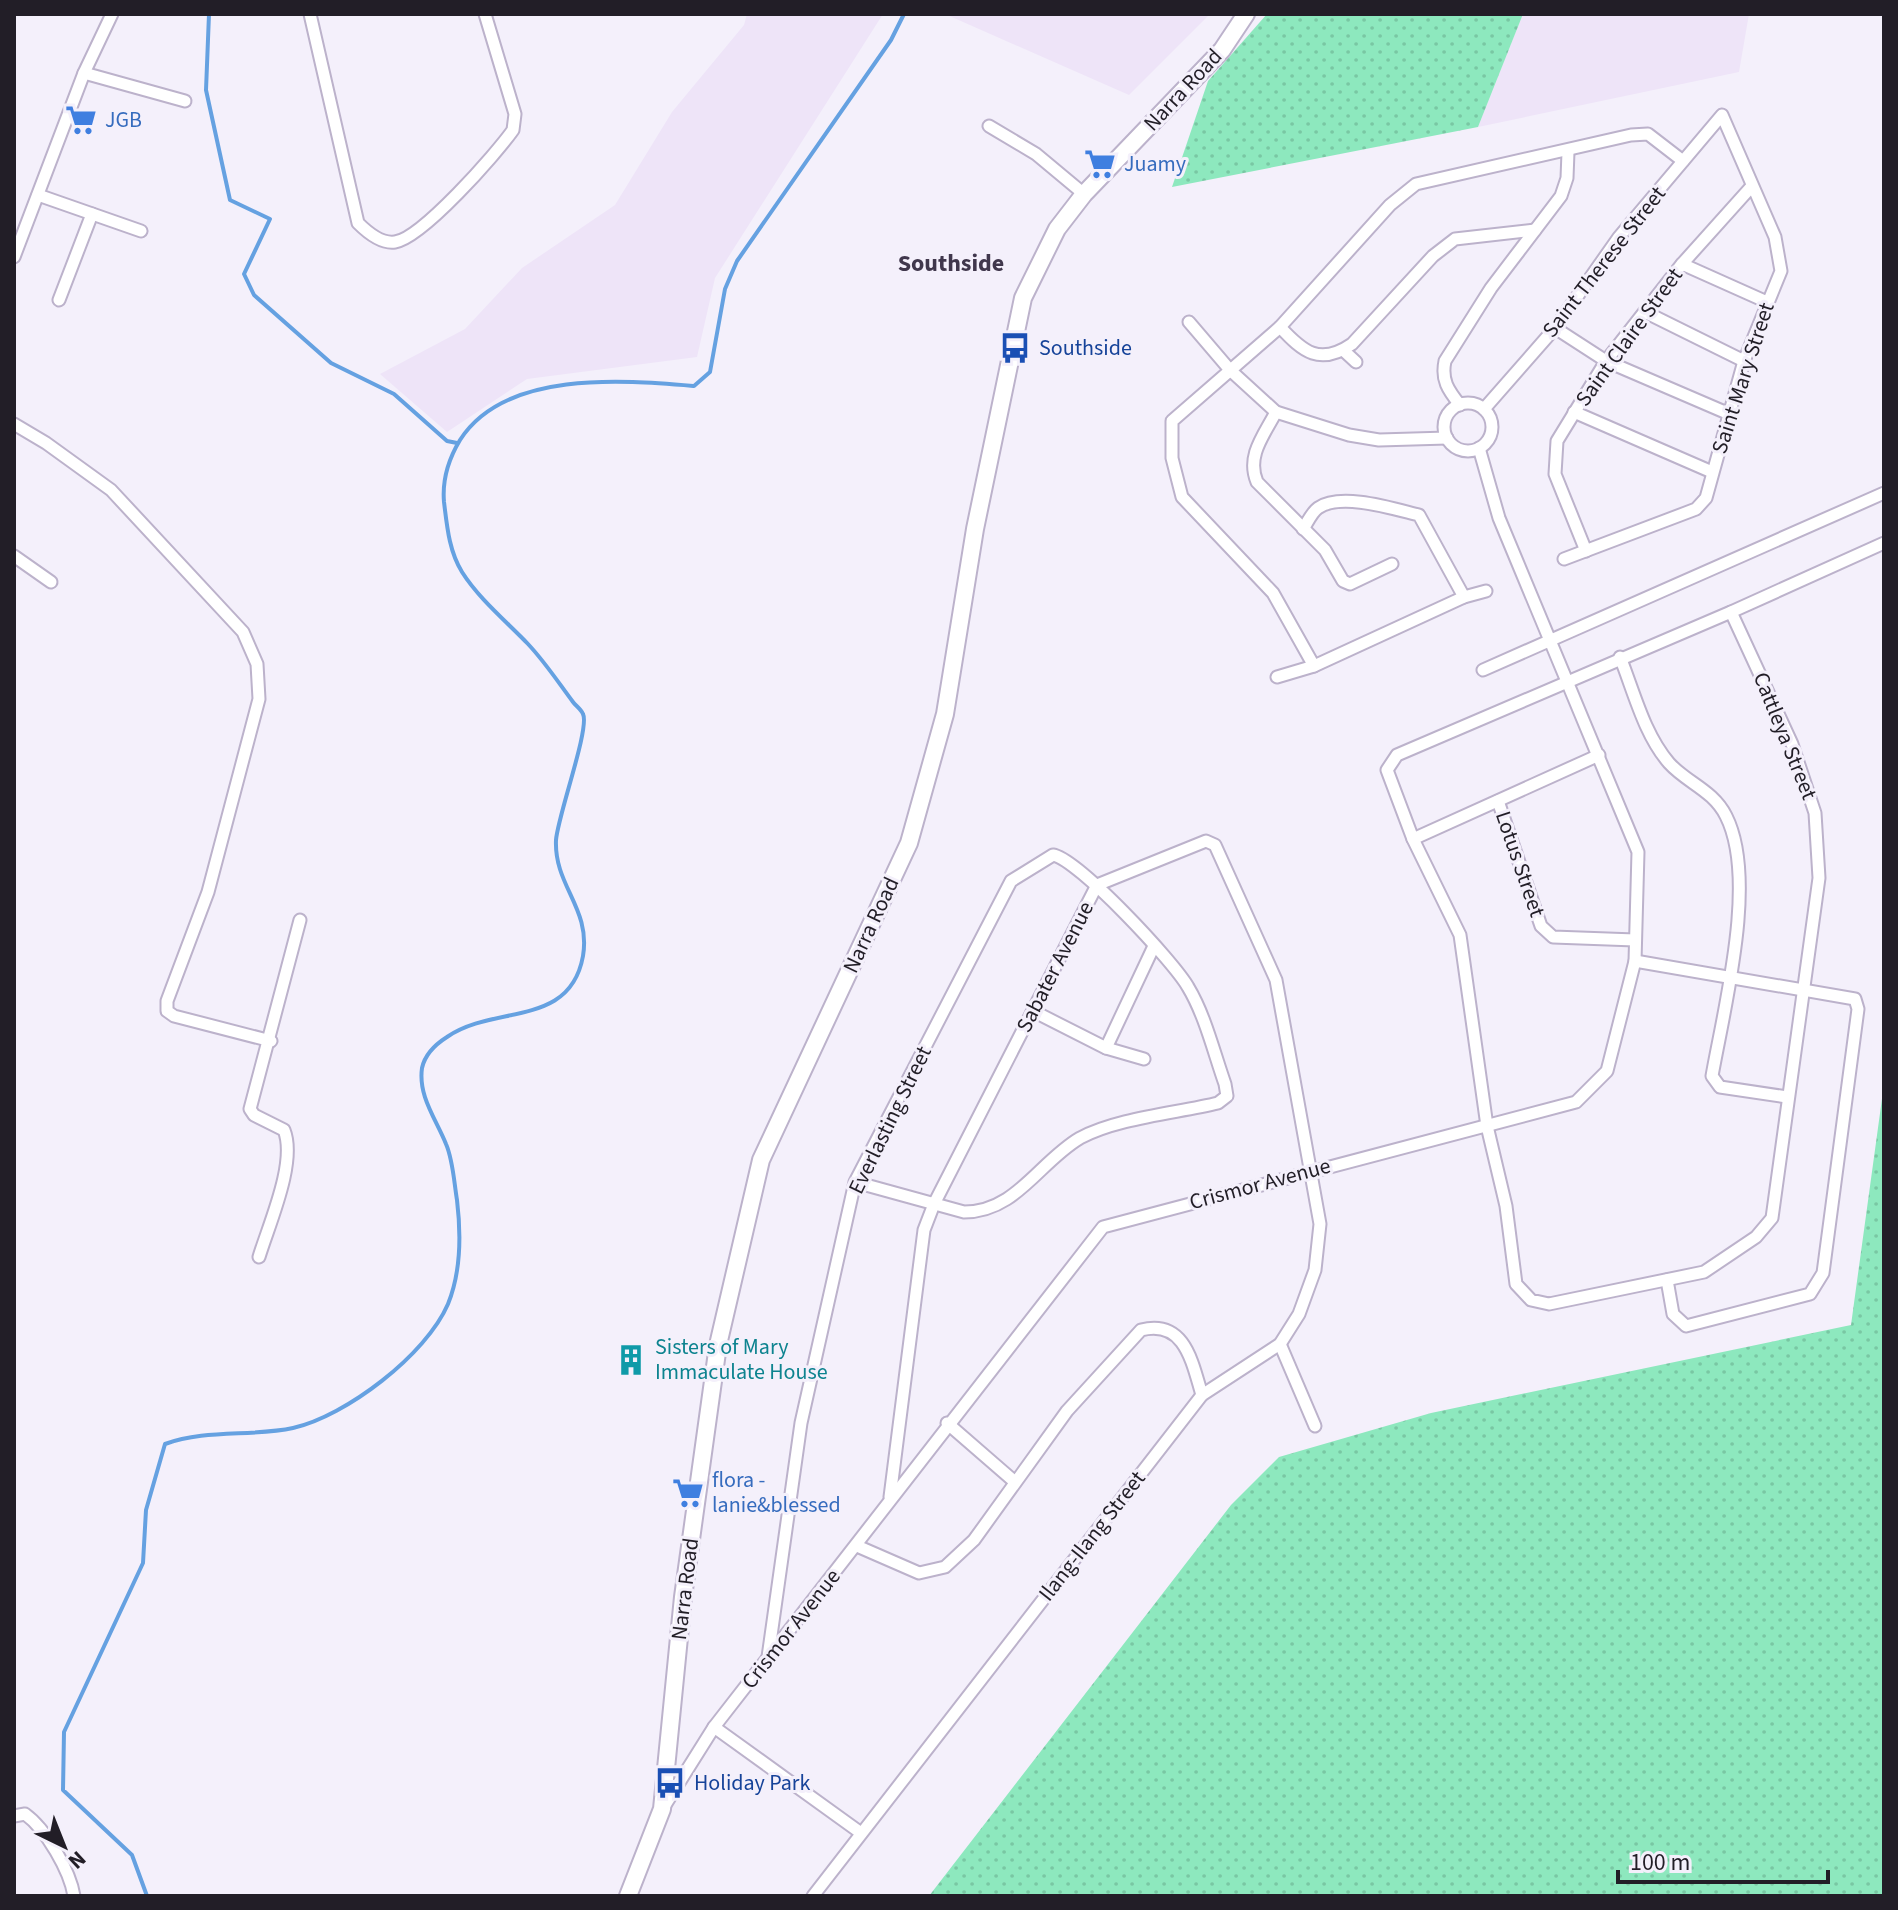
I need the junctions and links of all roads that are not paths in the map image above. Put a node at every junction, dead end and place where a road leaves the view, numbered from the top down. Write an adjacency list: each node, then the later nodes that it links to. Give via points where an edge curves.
1 (112, 14): 5 (street)
2 (310, 14): 3 (street, via 358,223 376,238 396,242 438,213 513,130 515,114)
3 (485, 14)
4 (1246, 14): 12 (street, Narra Road, via 1222,50)
5 (84, 73): 6 (street); 13 (street)
6 (185, 101)
7 (1722, 115): 10 (street, Saint Therese Street); 11 (street, Saint Mary Street)
8 (989, 126): 12 (street, via 1036,154)
9 (1568, 152): 10 (street, via 1648,134); 15 (street, via 1561,196); 23 (street, via 1416,184 1390,205)
10 (1683, 161): 24 (street, Saint Therese Street, via 1619,237)
11 (1752, 186): 18 (street, Saint Claire Street); 20 (street, Saint Mary Street, via 1775,237 1781,271)
12 (1084, 194): 86 (street, Narra Road, via 1057,229 1023,298 975,529 945,714 909,843 761,1160 718,1345 683,1597)
13 (38, 195): 14 (street); 17 (street)
14 (92, 214): 16 (street); 19 (street)
15 (1535, 230): 25 (street, via 1455,239); 30 (street, via 1445,361 1446,388)
16 (141, 231)
17 (14, 257)
18 (1682, 264): 20 (street); 21 (street, Saint Claire Street)
19 (59, 300)
20 (1767, 302): 27 (street, Saint Mary Street)
21 (1645, 312): 26 (street, Saint Claire Street); 27 (street)
22 (1189, 322): 29 (street)
23 (1280, 327): 25 (street, via 1296,345 1318,356); 29 (street)
24 (1555, 328): 26 (street); 31 (street, Saint Therese Street)
25 (1343, 350): 28 (street)
26 (1606, 361): 33 (street, Saint Claire Street); 34 (street)
27 (1744, 361): 34 (street, Saint Mary Street)
28 (1356, 362)
29 (1230, 370): 32 (street); 52 (street, via 1172,421 1172,458 1182,497 1273,593)
30 (1460, 405): 31 (street); 36 (street, via 1445,422)
31 (1484, 409): 37 (street, via 1492,430)
32 (1276, 412): 36 (street, via 1379,440); 40 (street, via 1252,457 1252,469 1257,482)
33 (1574, 412): 38 (street); 42 (street, Saint Claire Street, via 1557,441 1555,474)
34 (1727, 413): 38 (street, Saint Mary Street)
35 (14, 424): 67 (street, via 111,490 243,632 257,664 259,699 208,892 167,1011)
36 (1447, 438): 37 (street, via 1457,448)
37 (1479, 448): 50 (street, Crismor Avenue, via 1499,518)
38 (1712, 472): 42 (street, Saint Mary Street, via 1706,498 1696,509)
39 (1884, 493): 50 (street)
40 (1303, 529): 45 (street, via 1350,584); 48 (street, via 1317,509 1335,502 1372,503 1419,515)
41 (1884, 543): 49 (street)
42 (1586, 551): 44 (street, Saint Mary Street)
43 (14, 556): 46 (street)
44 (1564, 559)
45 (1392, 564)
46 (51, 582)
47 (1486, 591): 48 (street)
48 (1464, 597): 52 (street)
49 (1731, 612): 51 (street, Cattleya Street); 65 (street, Cattleya Street, via 1792,744 1815,813 1819,878)
50 (1550, 641): 53 (street); 55 (street, Crismor Avenue)
51 (1620, 657): 55 (street, Cattleya Street); 64 (street, via 1655,745 1680,775 1711,794 1731,830 1740,895)
52 (1314, 666): 54 (street)
53 (1483, 670)
54 (1277, 677)
55 (1566, 681): 56 (street, Crismor Avenue); 58 (street, Cattleya Street, via 1397,755 1387,770)
56 (1599, 755): 57 (street); 61 (street, Crismor Avenue, via 1638,852)
57 (1498, 801): 58 (street); 61 (street, Lotus Street, via 1547,933)
58 (1413, 839): 71 (street, Cattleya Street, via 1460,935)
59 (1097, 885): 62 (street); 66 (street, Sabater Avenue); 72 (street, Sabater Avenue, via 1206,841 1221,852 1276,980); 73 (street, Everlasting Street, via 1062,856 1053,855 1011,881)
60 (300, 920): 67 (street)
61 (1635, 940): 63 (street, Crismor Avenue)
62 (1154, 946): 68 (street); 74 (street, via 1188,986 1227,1096 1218,1103 1131,1121 1081,1138 1000,1206 964,1212)
63 (1635, 961): 64 (street); 71 (street, Crismor Avenue, via 1607,1071 1592,1089 1576,1102)
64 (1729, 975): 65 (street); 70 (street, via 1714,1083)
65 (1805, 992): 70 (street, Cattleya Street); 76 (street, via 1848,995 1858,1009 1823,1273 1810,1294 1686,1326 1673,1314)
66 (1033, 1011): 68 (street); 74 (street, Sabater Avenue)
67 (271, 1041): 75 (street, via 250,1109 284,1130 290,1143)
68 (1106, 1048): 69 (street)
69 (1144, 1059)
70 (1787, 1097): 76 (street, Cattleya Street, via 1772,1218 1756,1237 1704,1272)
71 (1487, 1126): 72 (street, Crismor Avenue); 76 (street, Cattleya Street, via 1506,1206 1516,1284 1531,1300 1549,1304)
72 (1311, 1170): 77 (street, Ilang-Ilang Street, via 1320,1224 1315,1270 1299,1314); 79 (street, Crismor Avenue, via 1103,1227)
73 (855, 1182): 74 (street); 84 (street, Everlasting Street, via 801,1423)
74 (934, 1204): 82 (street, Sabater Avenue, via 924,1230)
75 (259, 1257)
76 (1667, 1280)
77 (1280, 1344): 78 (street, Ilang-Ilang Street); 80 (street)
78 (1202, 1395): 81 (street, via 1187,1349 1168,1330 1141,1330 1067,1411); 88 (street, Ilang-Ilang Street)
79 (947, 1423): 81 (street); 82 (street, Crismor Avenue)
80 (1315, 1426)
81 (1015, 1482): 83 (street, via 974,1540 945,1567 919,1573)
82 (890, 1497): 83 (street, Crismor Avenue)
83 (857, 1546): 84 (street, Crismor Avenue)
84 (767, 1660): 85 (street, Crismor Avenue)
85 (714, 1727): 86 (street, Crismor Avenue); 88 (street)
86 (662, 1809): 90 (street, Narra Road)
87 (14, 1816): 89 (street, via 25,1814 37,1826 70,1879)
88 (861, 1833): 91 (street, Ilang-Ilang Street)
89 (74, 1896)
90 (628, 1896)
91 (813, 1896)

